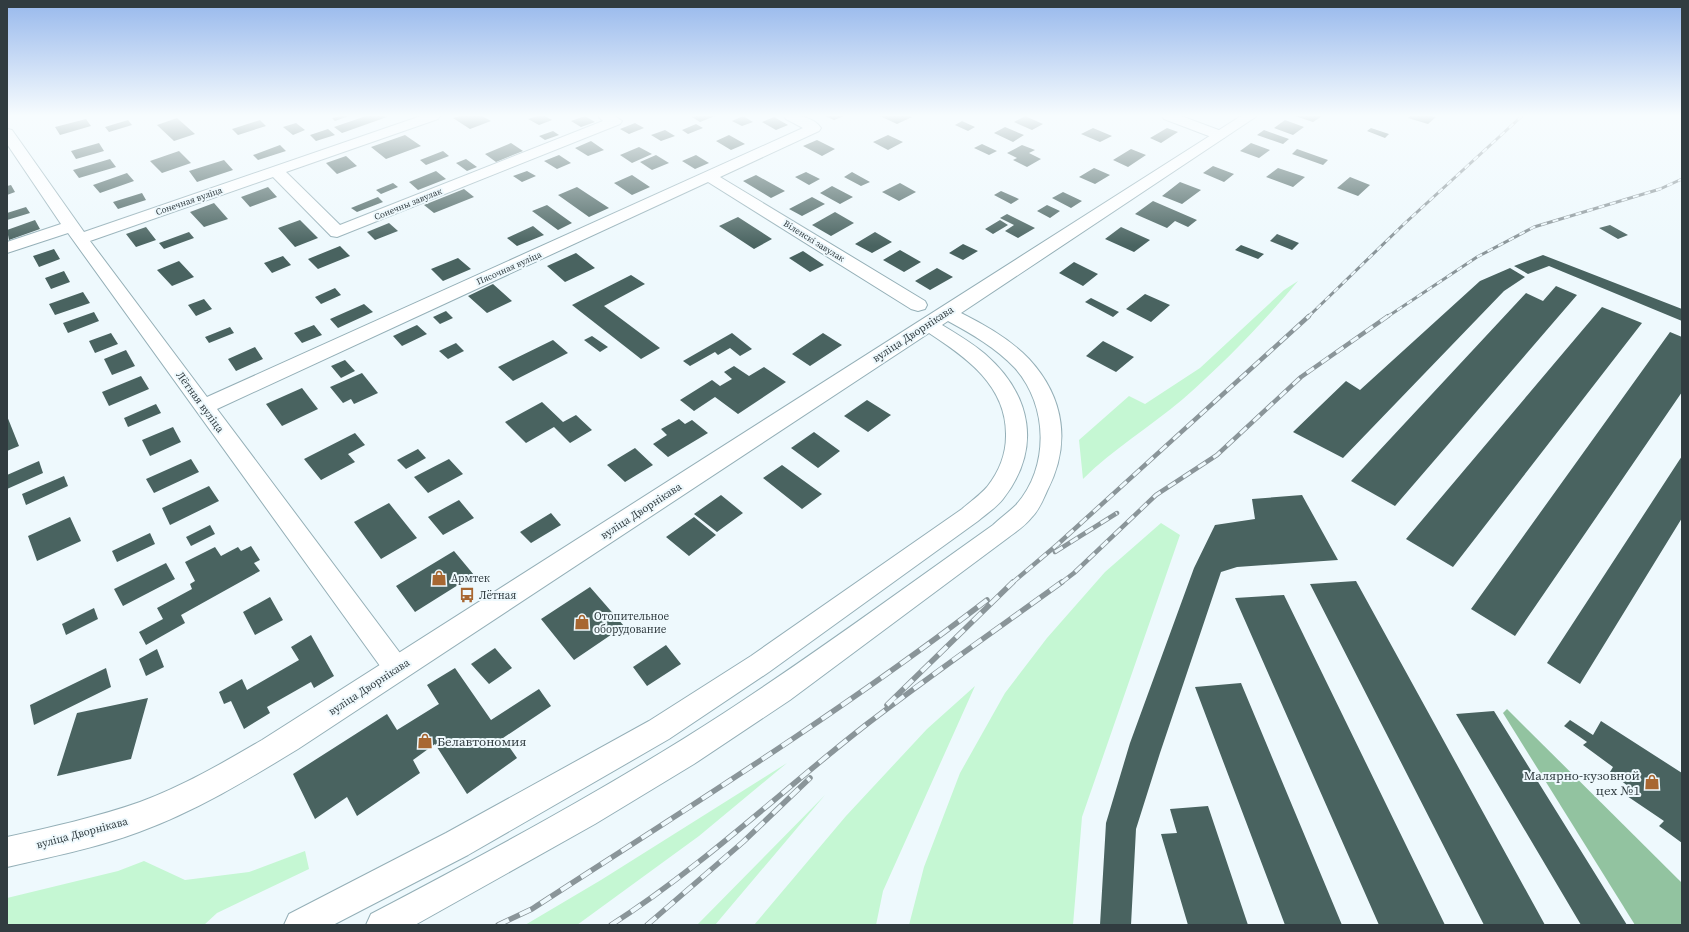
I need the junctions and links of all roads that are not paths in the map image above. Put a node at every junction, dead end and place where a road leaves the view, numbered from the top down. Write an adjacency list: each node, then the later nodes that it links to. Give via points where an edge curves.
1 (25, 159): 8 (street, Лётная вуліца)
2 (305, 159): 6 (street, Сонечная вуліца)
3 (519, 159): 6 (street, Сонечны завулак, via 337,232)
4 (747, 159): 7 (street, Пясочная вуліца)
5 (1183, 159): 10 (street, вуліца Дворнікава)
6 (276, 171): 8 (street, Сонечная вуліца)
7 (710, 177): 11 (street, Віленскі завулак); 12 (street, Пясочная вуліца)
8 (76, 232): 9 (street, Сонечная вуліца); 12 (street, Лётная вуліца)
9 (7, 248)
10 (946, 312): 11 (street, вуліца Дворнікава); 16 (street, via 1007,349 1027,370 1041,391 1050,422 1050,464 1025,510 1001,531 780,691 677,758 466,882)
11 (923, 315): 13 (street, вуліца Дворнікава); 15 (street, Віленскі завулак, via 985,364 1004,384 1013,402 1017,448 1007,473 994,493 970,515 760,664 659,730 457,844)
12 (203, 406): 13 (street, Лётная вуліца)
13 (397, 669): 14 (street, вуліца Дворнікава, via 288,740 222,779 159,809 117,824)
14 (7, 852)
15 (300, 925)
16 (382, 925)

